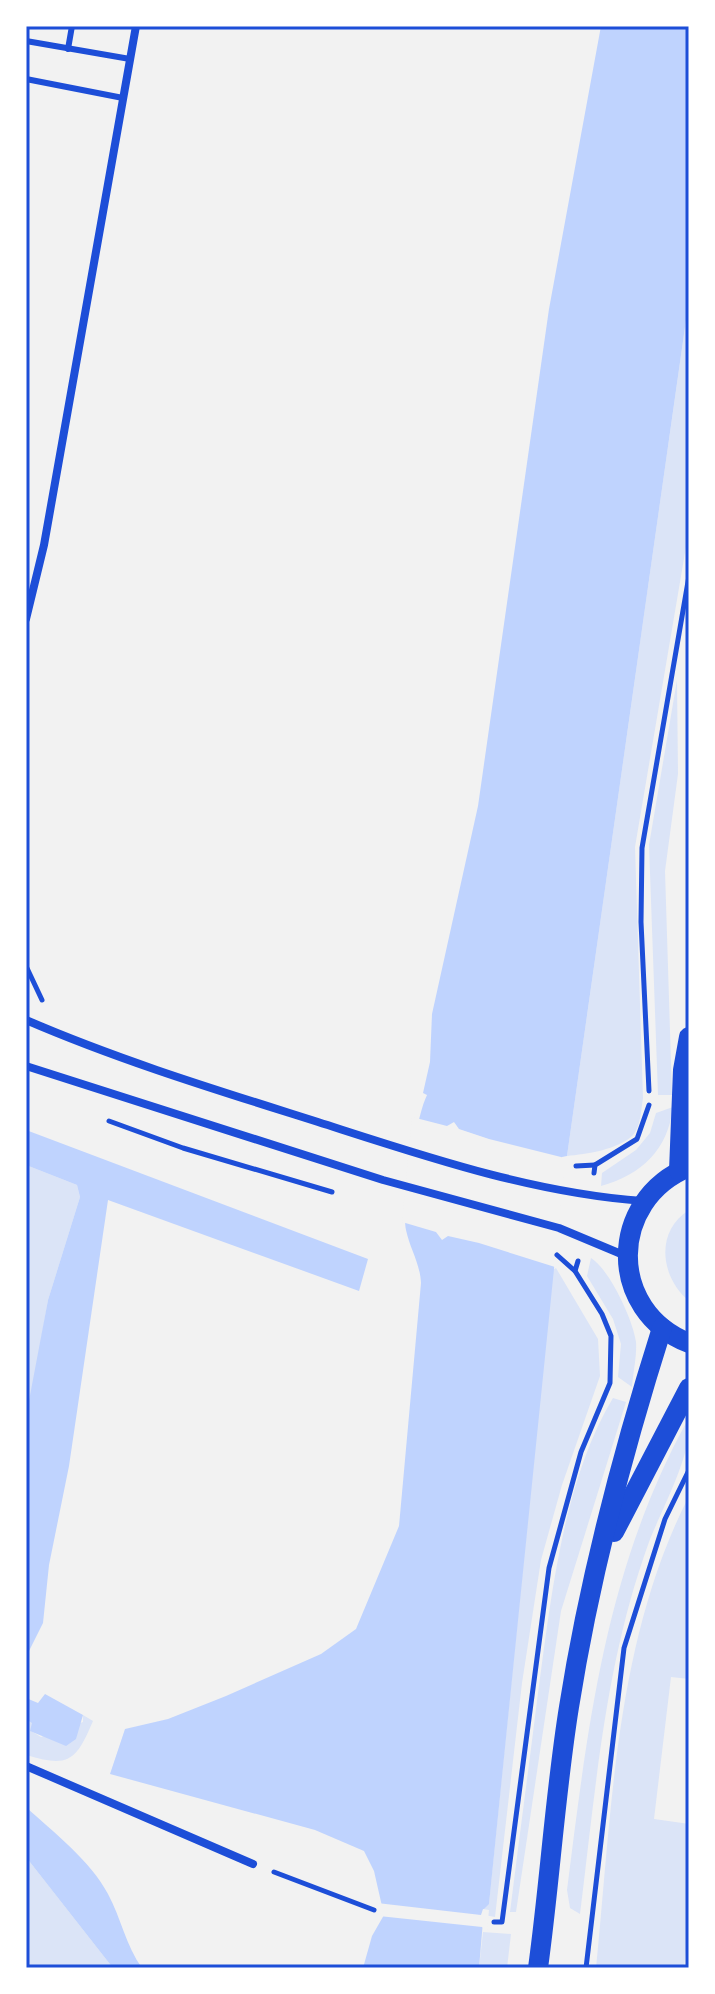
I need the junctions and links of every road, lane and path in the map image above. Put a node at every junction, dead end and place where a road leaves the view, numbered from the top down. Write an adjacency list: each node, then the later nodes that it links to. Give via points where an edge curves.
1 (72, 26): 4 (lane)
2 (136, 26): 5 (street)
3 (26, 41): 4 (lane)
4 (68, 49): 5 (lane)
5 (130, 59): 7 (street)
6 (26, 79): 7 (lane)
7 (123, 98): 9 (street, via 44,545)
8 (689, 576): 13 (path, via 642,848)
9 (26, 619)
10 (26, 1020): 17 (street, via 105,1053 387,1144 562,1193)
11 (689, 1037): 15 (main road, via 683,1070)
12 (26, 1066): 19 (street, via 383,1180 559,1228)
13 (650, 1102)
14 (98, 1117): 16 (path)
15 (684, 1169): 17 (main road)
16 (335, 1193)
17 (643, 1201): 19 (main road, via 630,1227)
18 (556, 1253): 20 (path)
19 (626, 1256): 21 (main road, via 636,1296)
20 (575, 1271)
21 (662, 1328): 22 (main road); 26 (main road, via 632,1423)
22 (689, 1343)
23 (610, 1383): 30 (path, via 581,1452 549,1568 502,1922)
24 (689, 1388): 26 (main road)
25 (689, 1470): 32 (path, via 665,1519 624,1648)
26 (602, 1553): 31 (main road, via 569,1708)
27 (26, 1766): 28 (street)
28 (253, 1864): 29 (path)
29 (374, 1910)
30 (494, 1922)
31 (538, 1968)
32 (586, 1968)

